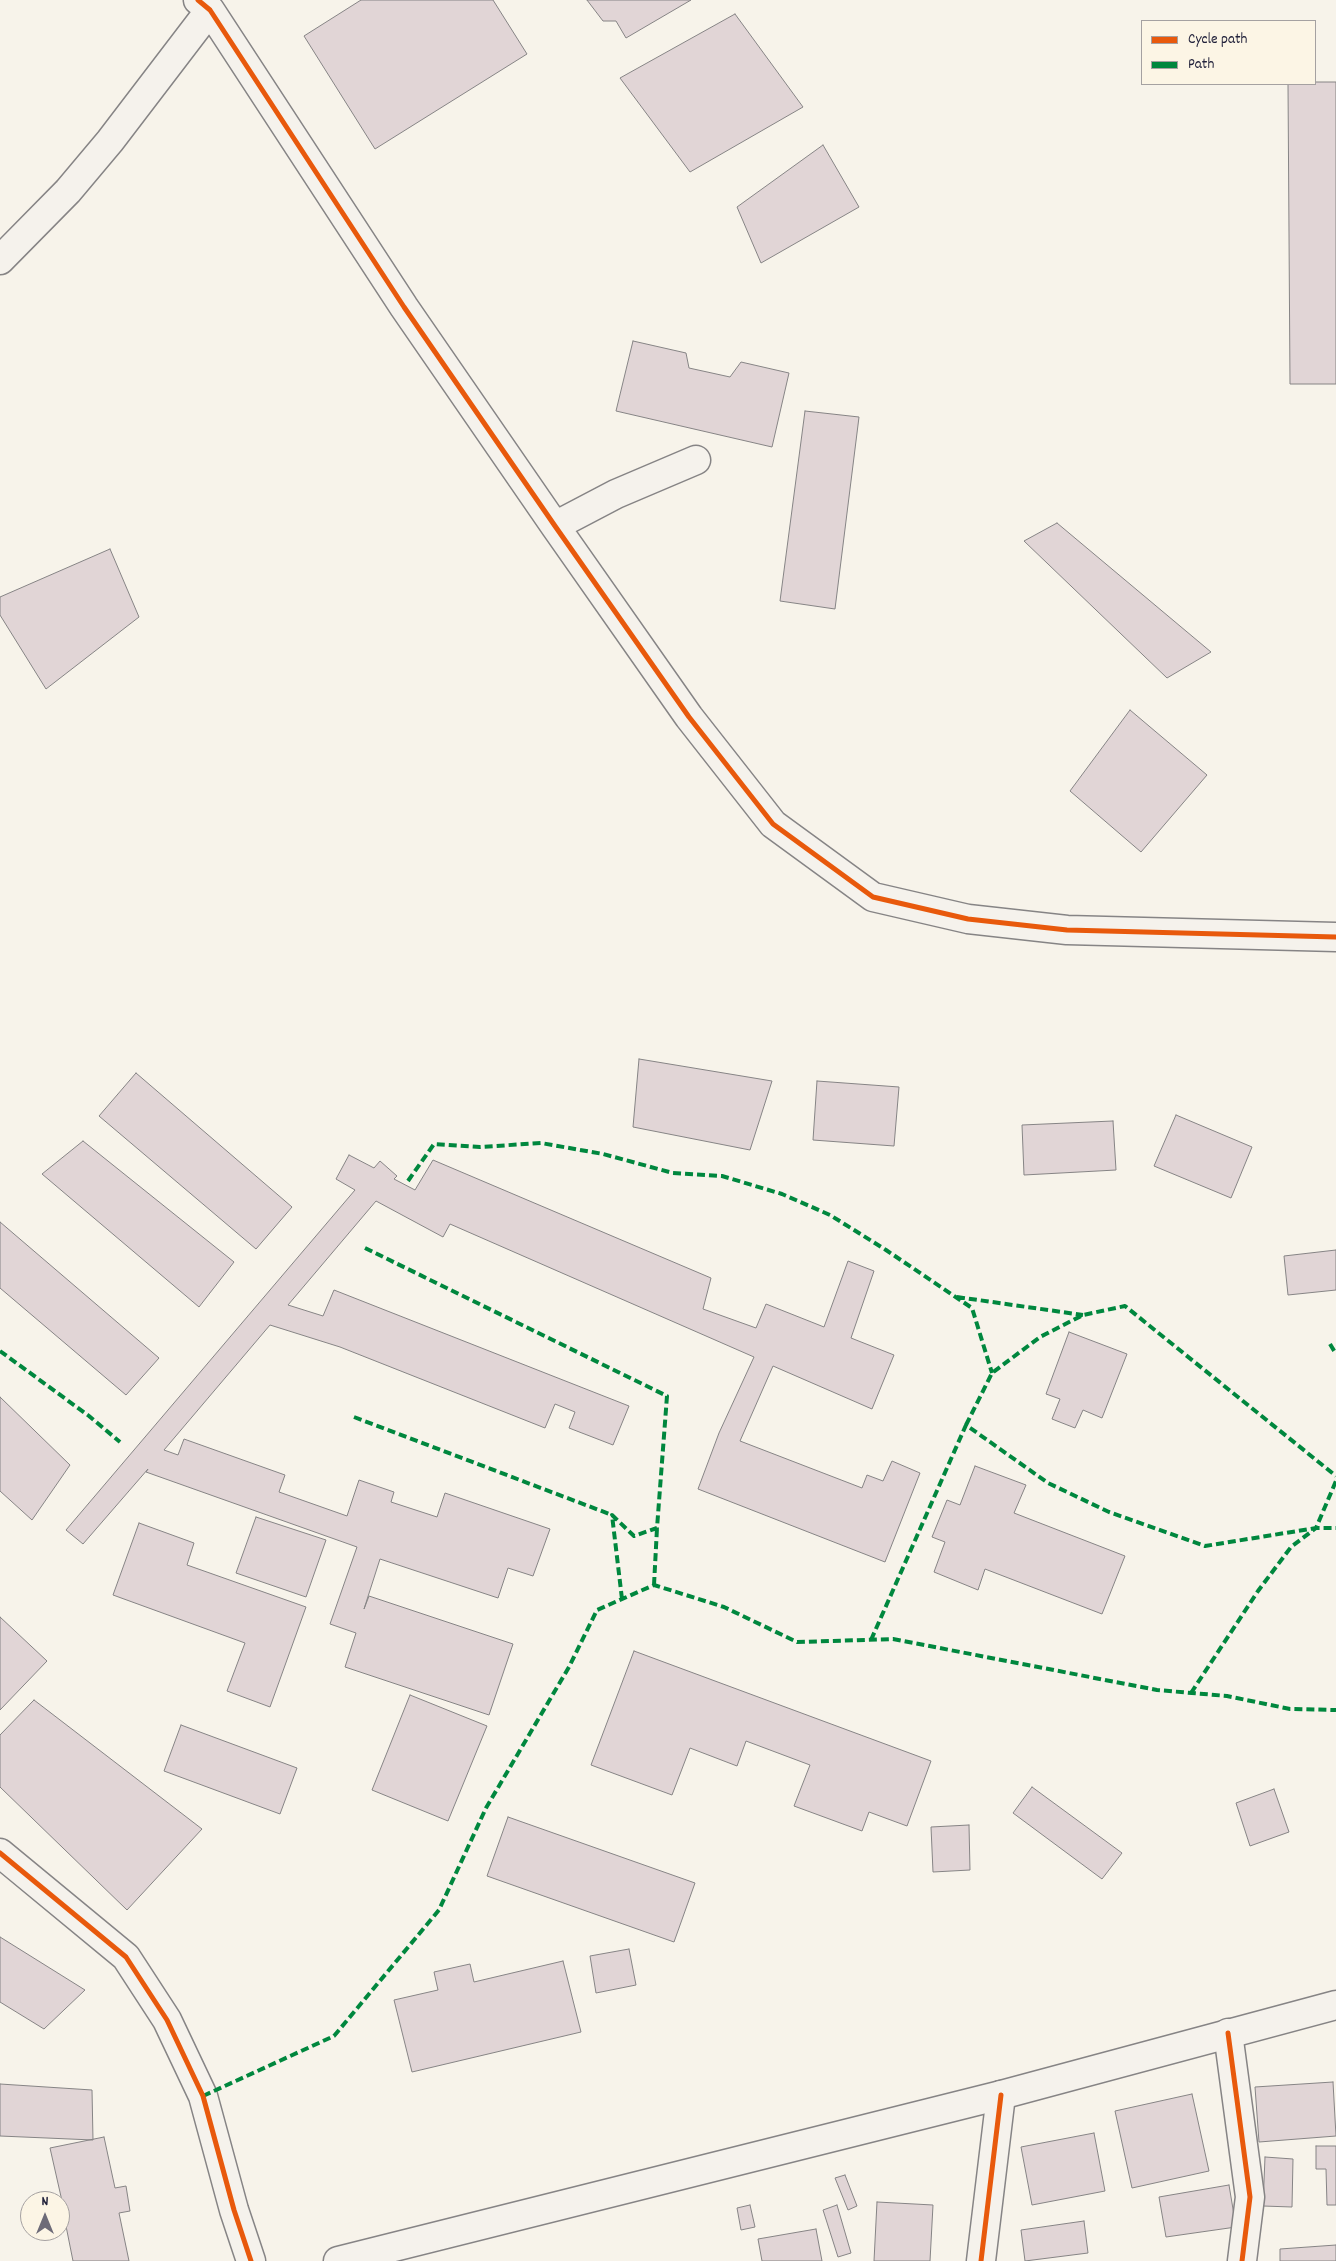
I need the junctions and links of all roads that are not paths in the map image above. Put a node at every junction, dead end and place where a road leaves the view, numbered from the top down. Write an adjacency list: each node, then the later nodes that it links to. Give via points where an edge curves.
1 (204, 5): 2 (street, via 98,156); 4 (street, via 404,307)
2 (0, 260)
3 (696, 460): 4 (street, via 616,494)
4 (555, 526): 5 (street, via 689,717 774,824 872,897 968,919 1067,930)
5 (1336, 937)
6 (0, 1853): 10 (street, via 126,1957 167,2020 203,2096)
7 (1336, 2005): 8 (street)
8 (1228, 2033): 9 (street); 13 (street, via 1250,2197)
9 (1001, 2094): 11 (street); 12 (street)
10 (251, 2261)
11 (338, 2261)
12 (981, 2261)
13 (1242, 2261)

